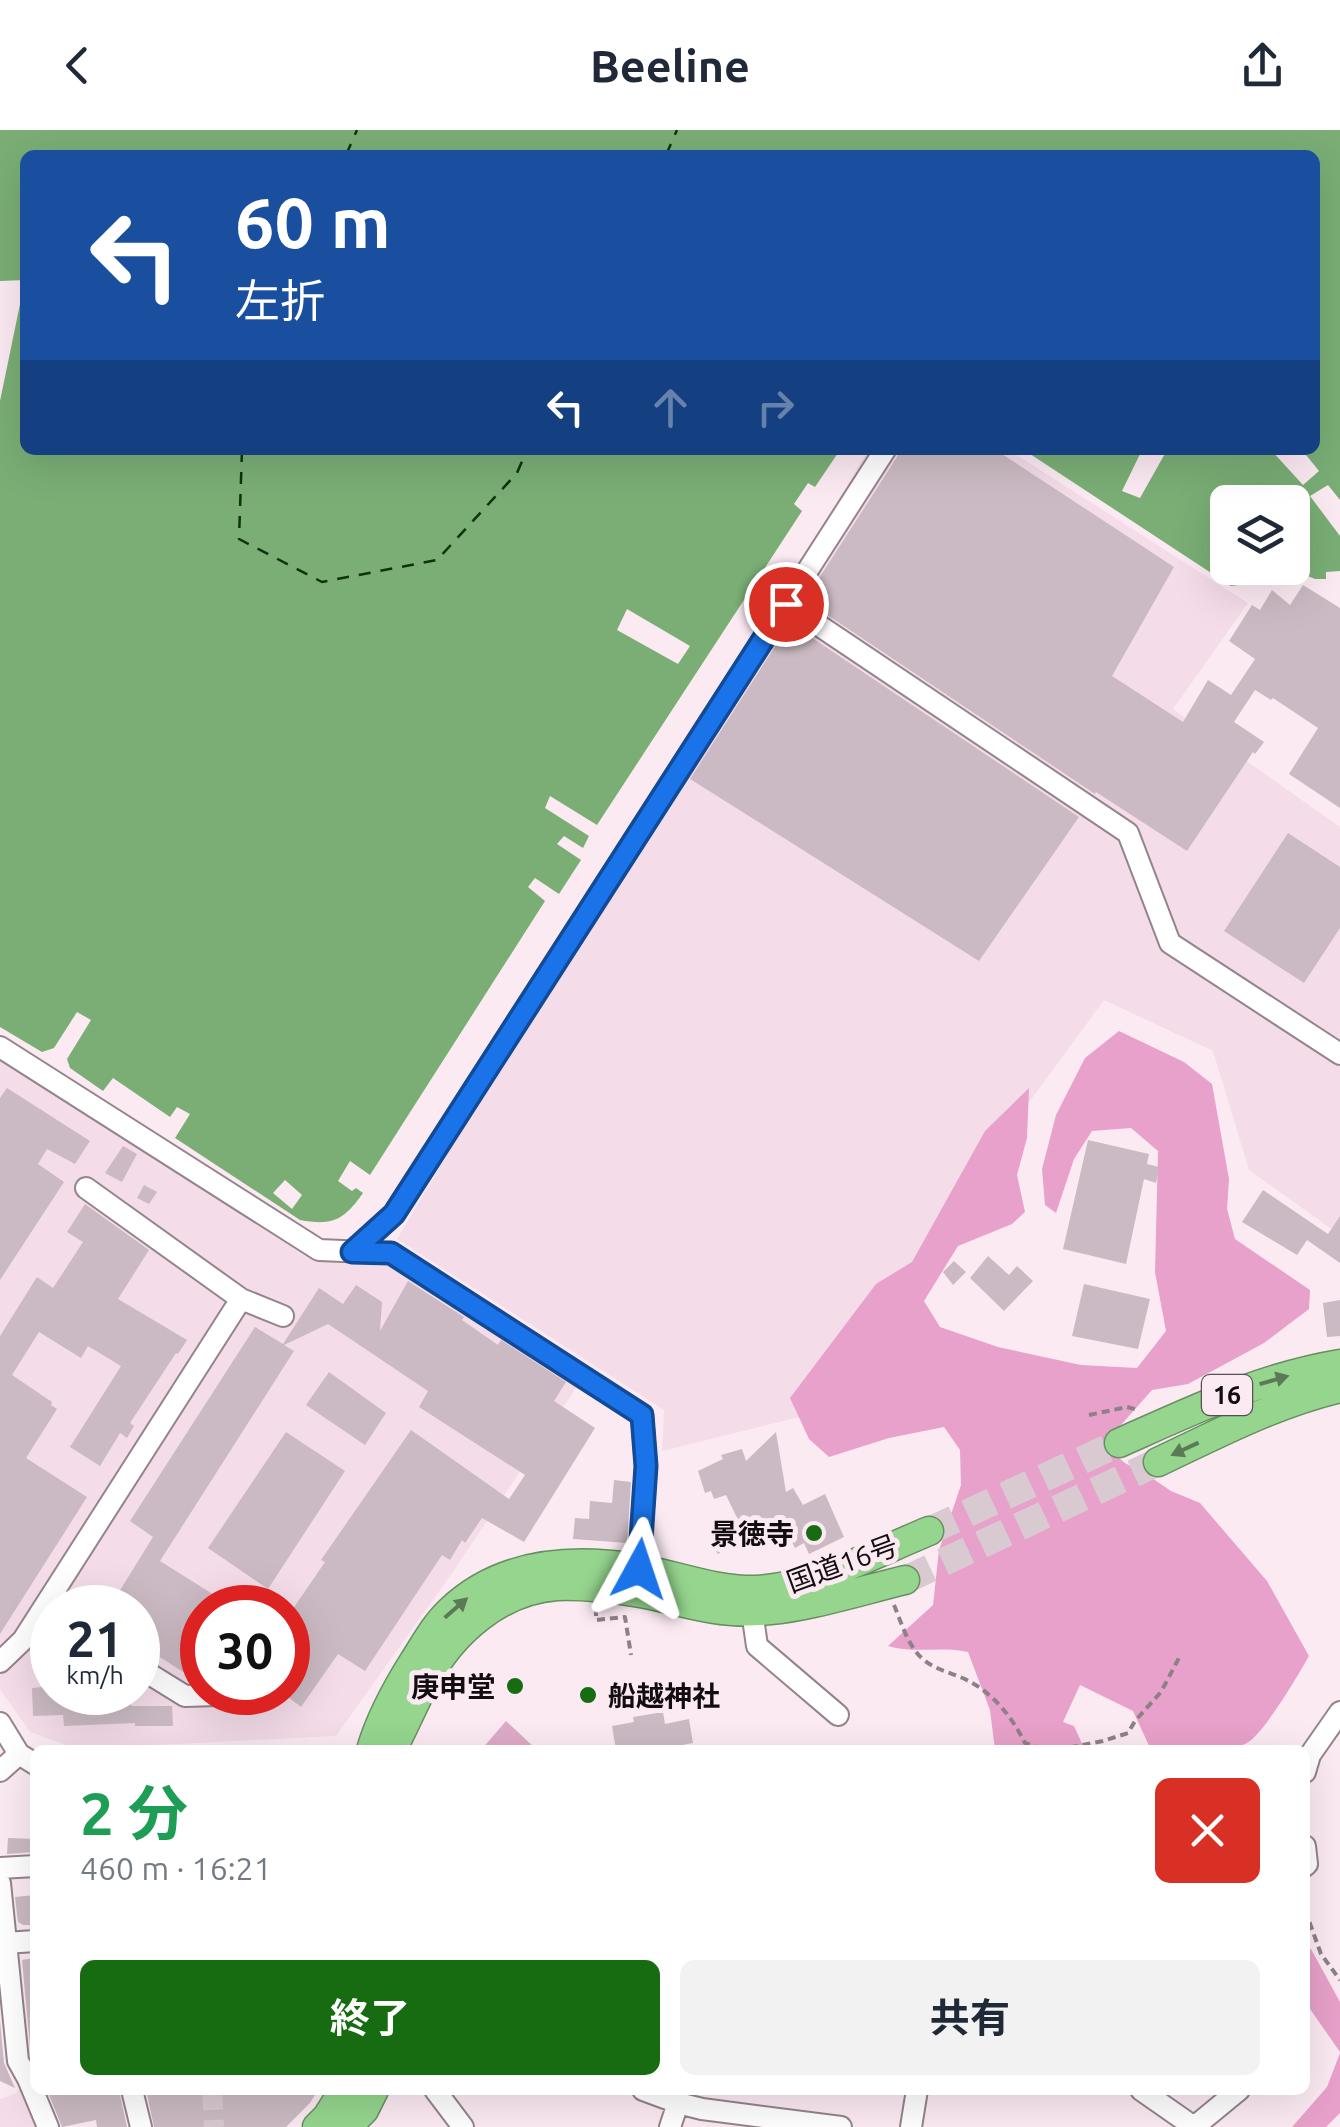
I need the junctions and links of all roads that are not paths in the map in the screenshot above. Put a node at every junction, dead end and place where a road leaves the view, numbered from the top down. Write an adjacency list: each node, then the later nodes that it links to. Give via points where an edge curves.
1 (883, 455): 2 (street)
2 (786, 604): 4 (street, via 1128,833 1170,944); 6 (street, via 394,1214)
3 (0, 1047): 6 (street, via 319,1250)
4 (1340, 1054)
5 (86, 1188): 7 (street)
6 (352, 1252): 16 (street, via 391,1253 642,1415 646,1466)
7 (242, 1299): 8 (street); 17 (street)
8 (283, 1316)
9 (1340, 1364): 11 (highway, 16, one-way to 9)
10 (1340, 1388): 12 (highway, 16)
11 (1216, 1400): 12 (highway, 16); 13 (highway, 16)
12 (1229, 1429): 14 (highway, 16, one-way to 14)
13 (1119, 1443)
14 (1158, 1462)
15 (929, 1531): 19 (highway, 国道16号)
16 (638, 1580): 19 (highway, 国道16号, via 730,1611); 25 (highway, 国道16号, one-way to 16, via 431,1634 475,1592 550,1564 586,1562); 26 (highway, 国道16号, via 554,1586 485,1612 446,1650)
17 (65, 1585)
18 (900, 1592): 19 (highway, 国道16号, via 790,1606)
19 (755, 1600): 23 (street, via 757,1646)
20 (30, 1632): 21 (street)
21 (0, 1662)
22 (1340, 1712): 27 (street)
23 (838, 1715)
24 (0, 1724): 28 (street)
25 (372, 1745)
26 (394, 1745)
27 (1310, 1755)
28 (27, 1759): 29 (street)
29 (0, 1771)
30 (30, 1866): 31 (street)
31 (0, 1868)
32 (0, 1883): 33 (street)
33 (0, 1895): 35 (street)
34 (30, 1942): 35 (street)
35 (5, 1943): 36 (street)
36 (3, 1966): 37 (street, via 18,2061)
37 (30, 2076)
38 (38, 2095): 47 (street)
39 (133, 2095): 48 (street)
40 (439, 2095): 50 (street)
41 (656, 2095): 45 (street)
42 (916, 2095): 53 (street)
43 (1148, 2095): 54 (street)
44 (1233, 2095): 54 (street)
45 (678, 2103): 51 (street); 52 (street)
46 (360, 2109): 49 (highway, via 327,2117)
47 (48, 2127)
48 (140, 2127)
49 (317, 2127)
50 (463, 2127)
51 (670, 2127)
52 (841, 2127)
53 (911, 2127)
54 (1194, 2127)

